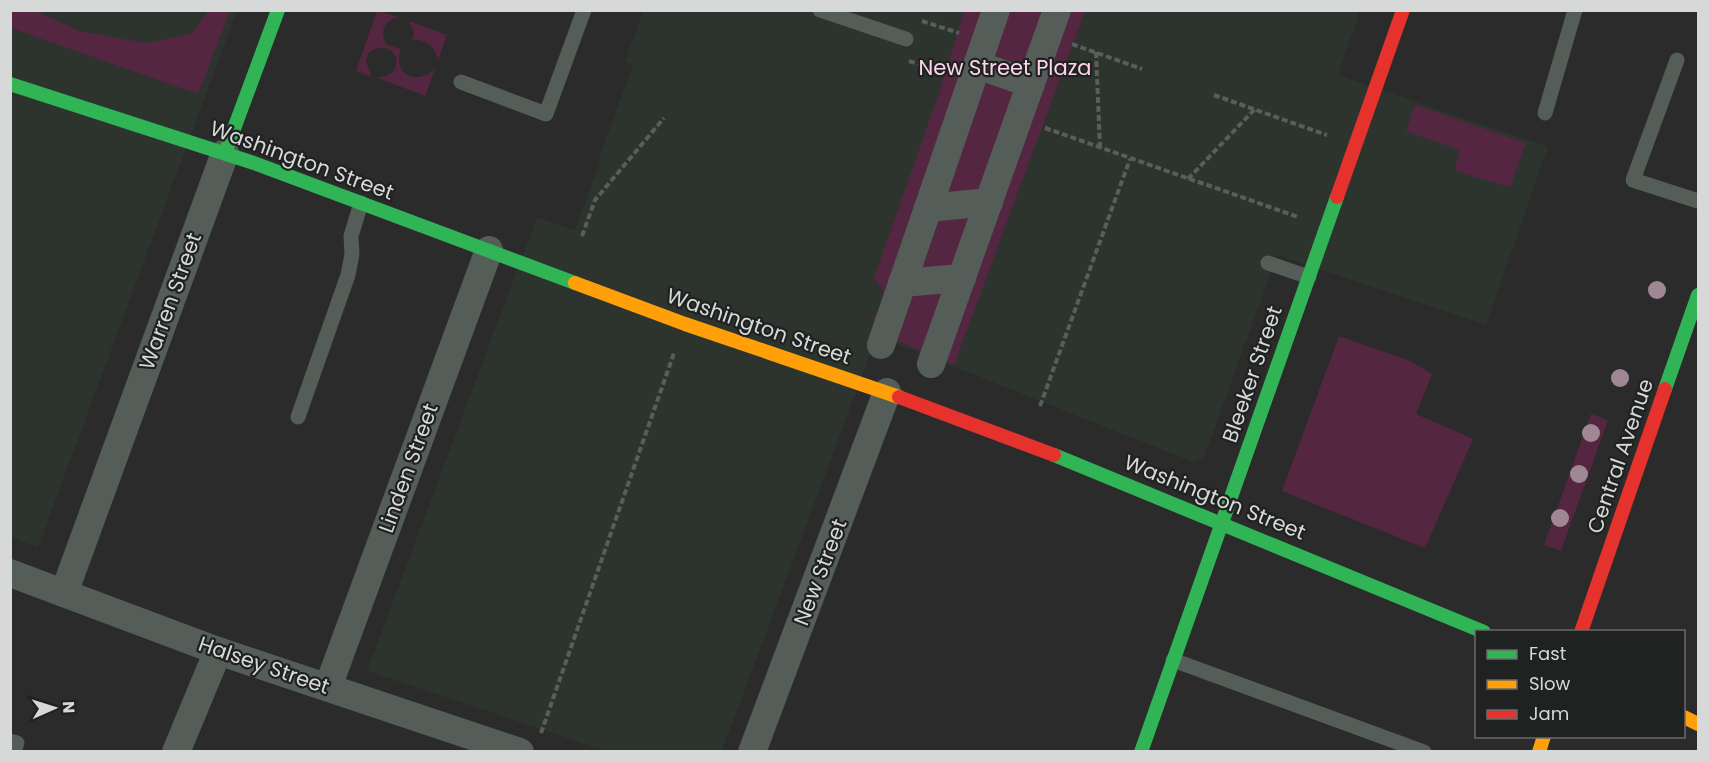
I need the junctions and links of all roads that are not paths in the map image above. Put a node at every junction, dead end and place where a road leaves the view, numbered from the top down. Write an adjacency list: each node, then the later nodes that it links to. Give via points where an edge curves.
1 (278, 10): 15 (main road, Warren Street)
2 (584, 10): 11 (lane, via 546,114)
3 (820, 10): 8 (lane)
4 (996, 10): 10 (street)
5 (1057, 10): 13 (street)
6 (1403, 10): 22 (main road, Bleeker Street)
7 (1575, 10): 14 (lane)
8 (906, 39)
9 (1677, 60): 16 (lane, via 1633,180)
10 (978, 64): 13 (street); 19 (street)
11 (461, 82)
12 (10, 84): 15 (main road, Washington Street)
13 (1031, 84): 17 (street)
14 (1545, 113)
15 (225, 153): 18 (main road, Washington Street); 32 (street, Warren Street)
16 (1698, 201)
17 (989, 202): 19 (street); 23 (street)
18 (361, 203): 20 (main road, Washington Street); 29 (lane, via 351,236 348,275)
19 (928, 208): 24 (street)
20 (489, 250): 28 (main road, Washington Street, via 685,324); 37 (street, Linden Street)
21 (1268, 263): 22 (lane)
22 (1309, 277): 30 (main road, Bleeker Street)
23 (962, 278): 24 (street); 27 (street)
24 (902, 283): 26 (street)
25 (1698, 295): 34 (main road, Central Avenue)
26 (881, 345)
27 (931, 364)
28 (887, 392): 30 (main road, Washington Street); 42 (street, New Street)
29 (298, 417)
30 (1222, 523): 33 (main road, Washington Street); 36 (main road, Bleeker Street)
31 (10, 573): 32 (street, Halsey Street)
32 (64, 593): 35 (street, Halsey Street)
33 (1479, 630)
34 (1582, 630)
35 (218, 651): 37 (street, Halsey Street); 41 (street)
36 (1173, 660): 43 (main road, Bleeker Street); 44 (lane)
37 (328, 687): 39 (street, Halsey Street)
38 (10, 741): 40 (lane, via 17,743)
39 (530, 745)
40 (14, 752)
41 (176, 752)
42 (752, 752)
43 (1141, 752)
44 (1424, 752)

